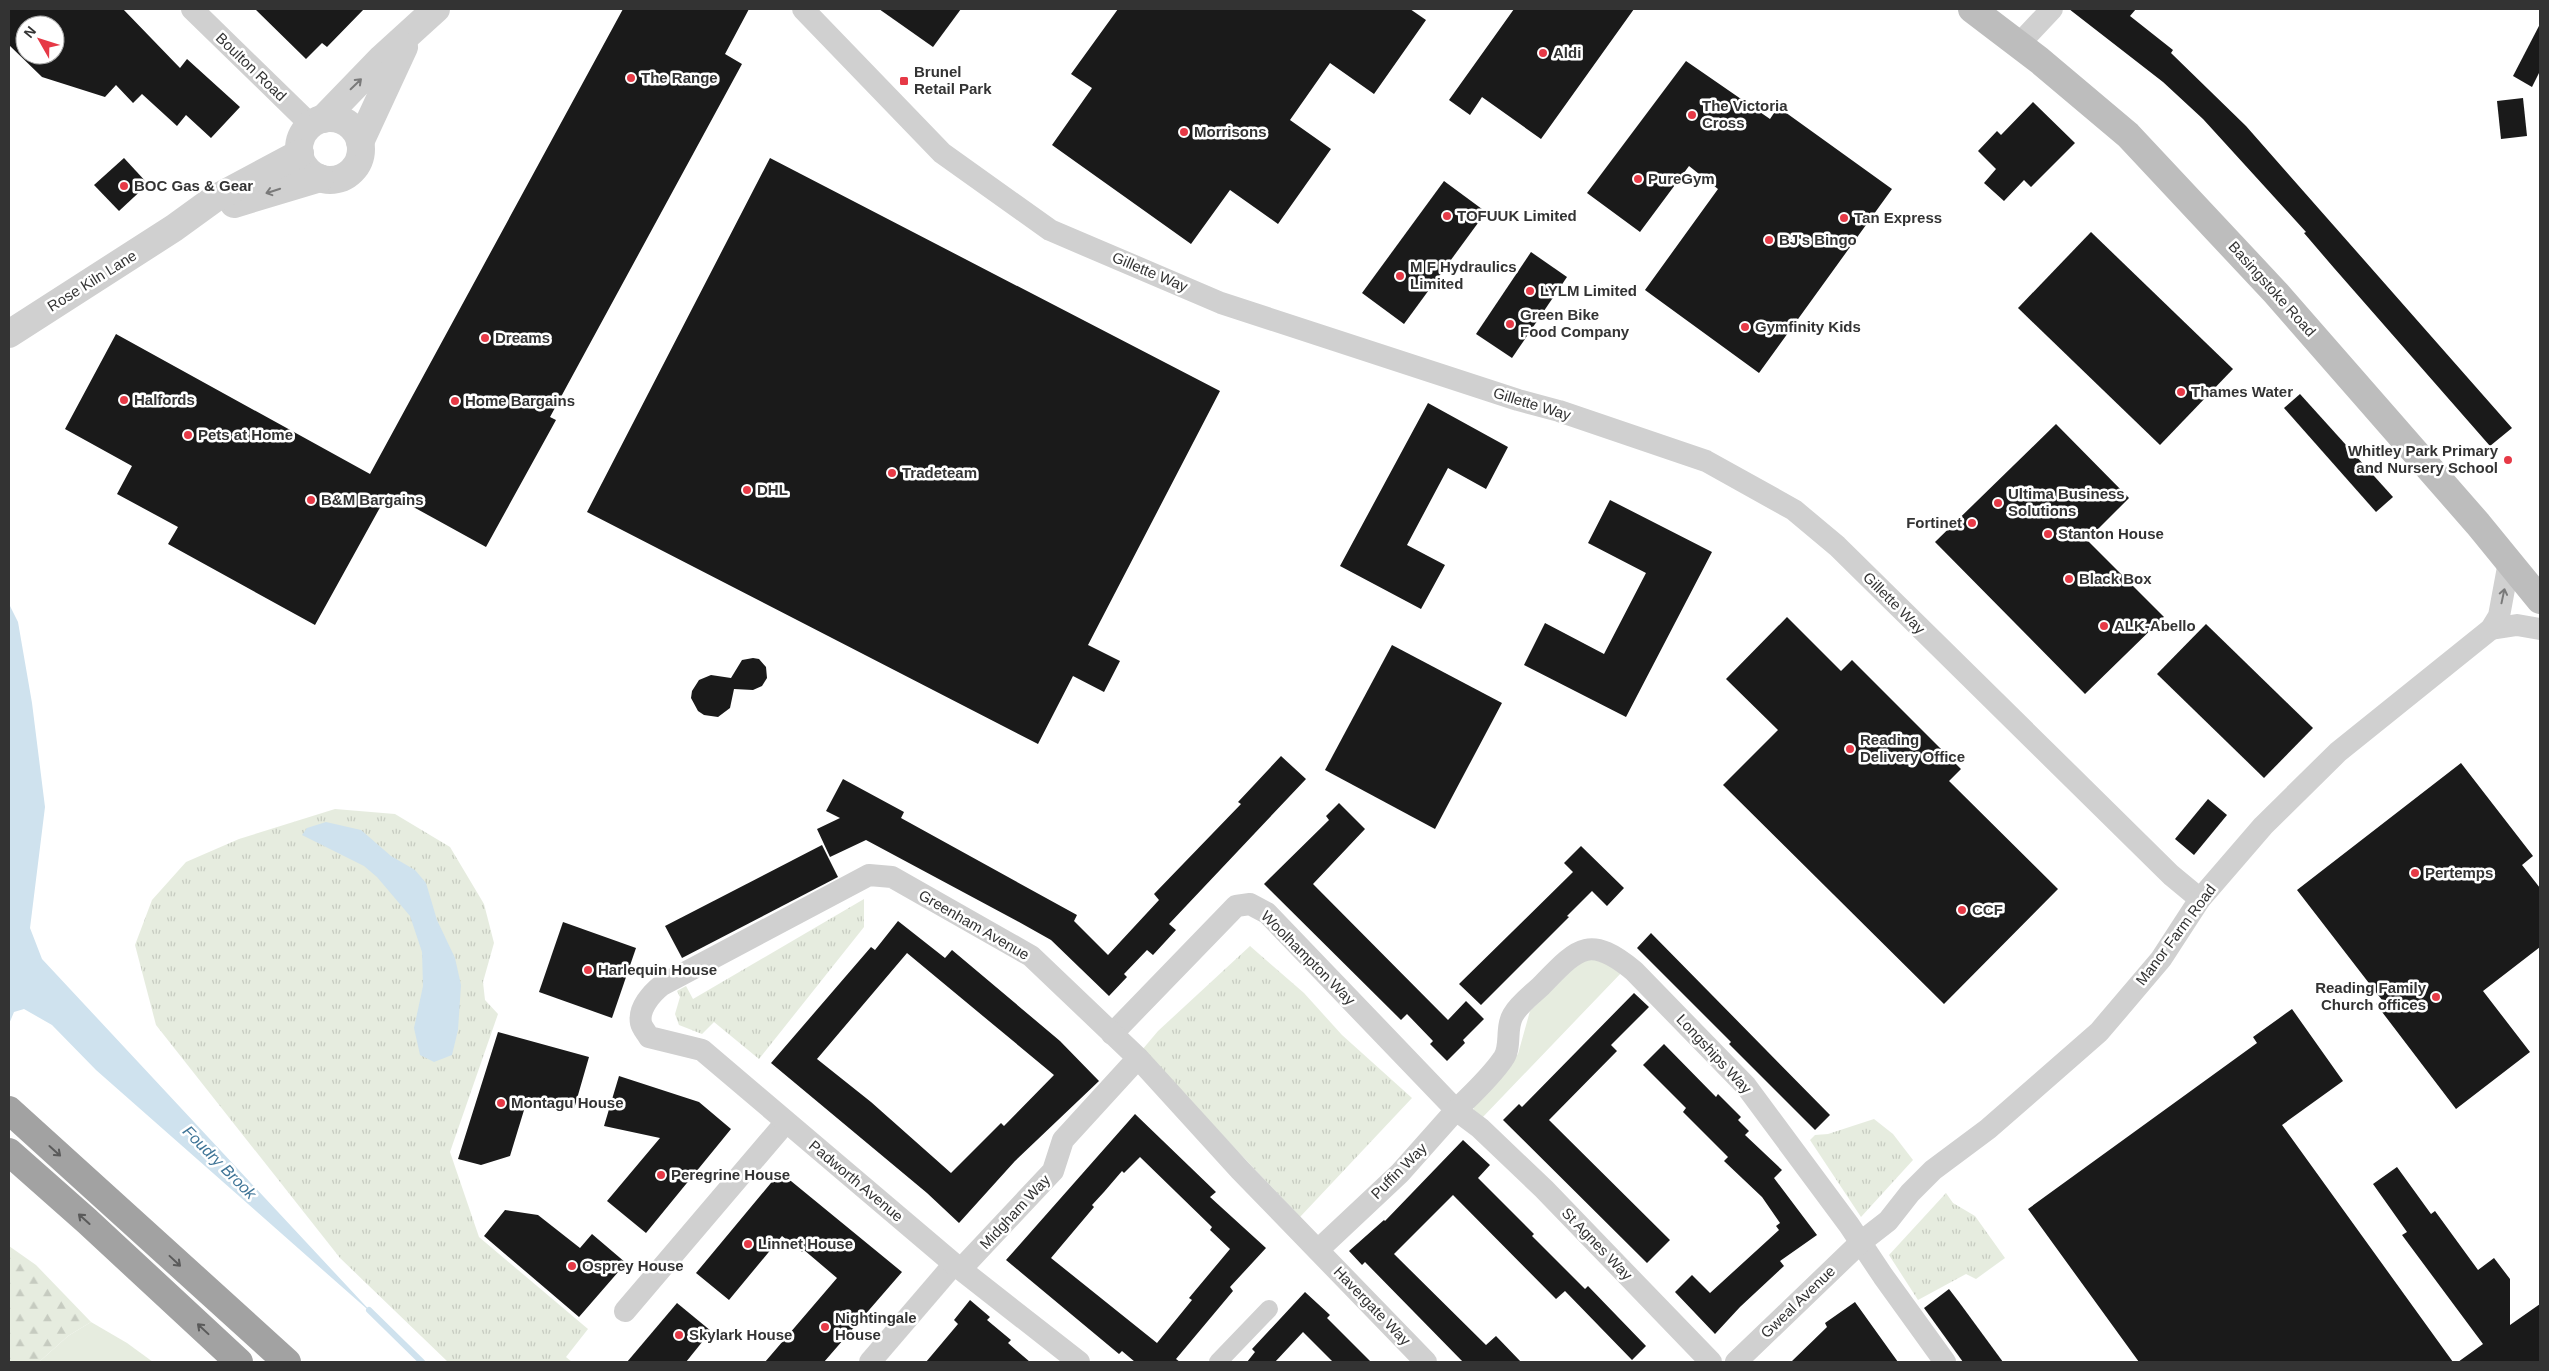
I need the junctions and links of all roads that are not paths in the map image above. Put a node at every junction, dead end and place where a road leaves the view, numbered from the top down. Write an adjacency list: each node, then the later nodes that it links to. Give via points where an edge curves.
1 (192, 9): 8 (street, Boulton Road)
2 (436, 9): 6 (street, Rose Kiln Lane)
3 (803, 9): 18 (street, Gillette Way, via 942,153 1050,230 1221,303 1706,461 1794,510 1837,546)
4 (1972, 9): 7 (main road, Basingstoke Road)
5 (2052, 9): 7 (street)
6 (411, 32): 8 (street, Rose Kiln Lane, one-way to 6); 9 (street, Rose Kiln Lane)
7 (2019, 44): 14 (main road, Basingstoke Road, via 2128,135 2209,220)
8 (317, 122): 9 (street, via 342,120 356,133); 10 (street, Rose Kiln Lane, via 300,142)
9 (360, 142): 11 (street, Rose Kiln Lane, via 361,151 354,168 338,178)
10 (300, 153): 11 (street, via 306,168); 12 (street, Rose Kiln Lane, via 214,199)
11 (320, 178): 12 (street, Rose Kiln Lane, one-way to 12, via 274,190)
12 (174, 228): 13 (street, Rose Kiln Lane)
13 (9, 334)
14 (2509, 562): 15 (main road, Basingstoke Road); 16 (street, Manor Farm Road, one-way to 14, via 2499,616)
15 (2540, 600)
16 (2491, 629): 17 (street, via 2517,625); 18 (street, Manor Farm Road, via 2338,752 2263,826)
17 (2540, 629)
18 (2200, 900): 26 (street, Manor Farm Road, via 2161,959 2099,1032 1988,1129 1933,1170 1888,1221)
19 (643, 1010): 20 (street, Greenham Avenue, via 650,995 662,985 869,875 878,875 892,877 1031,956); 24 (street, Padworth Avenue, via 641,1023 649,1037 702,1050)
20 (1112, 1034): 21 (street, Greenham Avenue); 22 (street, Woolhampton Way, via 1236,906 1250,904 1267,913)
21 (1138, 1058): 27 (street, Greenham Avenue); 28 (street, Midgham Way, via 1063,1140 1053,1170)
22 (1456, 1110): 26 (street, Longships Way, via 1505,1058 1513,1014 1570,956 1584,950 1600,949 1634,971 1746,1086); 27 (street, Puffin Way, via 1400,1173); 37 (street, St Agnes Way, via 1480,1128 1544,1189)
23 (14, 1115): 32 (highway, one-way to 32)
24 (786, 1122): 28 (street, Padworth Avenue); 30 (street)
25 (9, 1152): 31 (highway, one-way to 25)
26 (1861, 1242): 38 (street, Gweal Avenue); 39 (street, Longships Way)
27 (1318, 1250): 36 (street, Havergate Way)
28 (958, 1267): 33 (street, Midgham Way); 34 (street, Padworth Avenue)
29 (1269, 1309): 35 (street)
30 (625, 1311)
31 (239, 1362)
32 (286, 1362)
33 (870, 1362)
34 (1079, 1362)
35 (1218, 1362)
36 (1426, 1362)
37 (1711, 1362)
38 (1736, 1362)
39 (1945, 1362)

